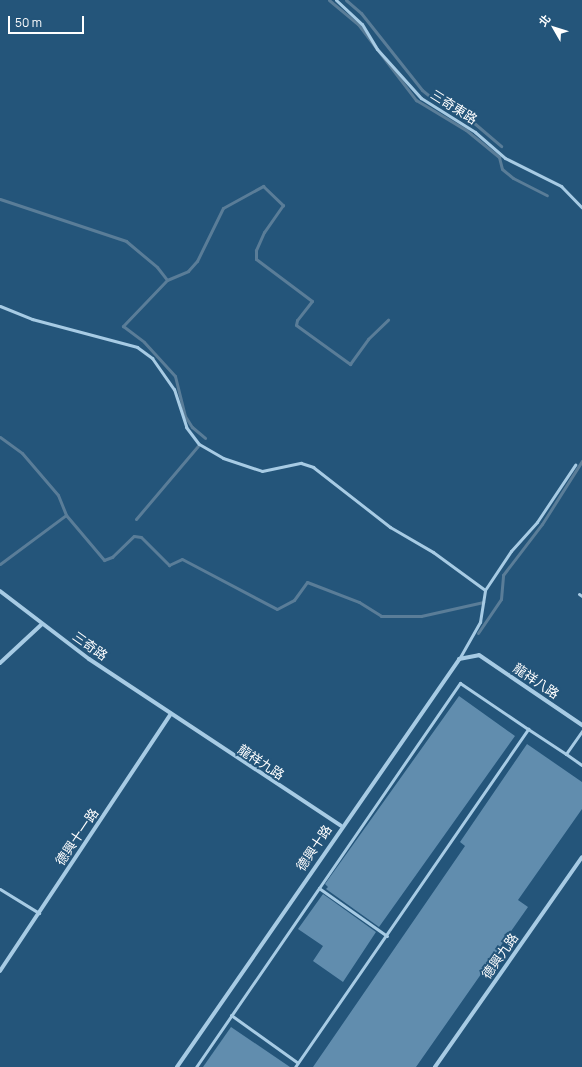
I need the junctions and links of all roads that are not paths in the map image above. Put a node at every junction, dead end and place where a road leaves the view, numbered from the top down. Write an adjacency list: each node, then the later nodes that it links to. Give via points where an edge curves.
1 (336, 0): 2 (lane, 三奇東路, via 362,24 377,49 421,98 475,132 505,158 561,186)
2 (582, 208)
3 (0, 306): 5 (lane, via 32,319 138,347 152,358 174,389 186,427 199,444 223,458 262,471 300,463 313,466 390,527 433,552)
4 (575, 464): 5 (lane, via 537,522 511,550)
5 (485, 590): 8 (lane, via 480,622)
6 (0, 592): 7 (street, 三奇路)
7 (42, 624): 9 (street); 10 (street, 三奇路)
8 (459, 659): 11 (street, 龍祥八路, via 479,655); 16 (street, 德興十路)
9 (0, 664)
10 (171, 714): 16 (street, 龍祥九路); 20 (street, 德興十一路)
11 (582, 724)
12 (528, 729): 14 (lane); 18 (lane, via 460,683); 21 (lane)
13 (582, 731): 14 (lane)
14 (566, 754): 15 (lane)
15 (582, 765)
16 (341, 826): 25 (street, 德興十路)
17 (582, 857): 28 (street, 德興九路)
18 (319, 888): 21 (lane); 23 (lane)
19 (0, 889): 20 (lane)
20 (39, 913): 22 (street, 德興十一路)
21 (387, 936): 24 (lane)
22 (0, 971)
23 (231, 1015): 24 (lane); 26 (lane)
24 (298, 1063): 27 (lane)
25 (177, 1067)
26 (196, 1067)
27 (295, 1067)
28 (435, 1067)

